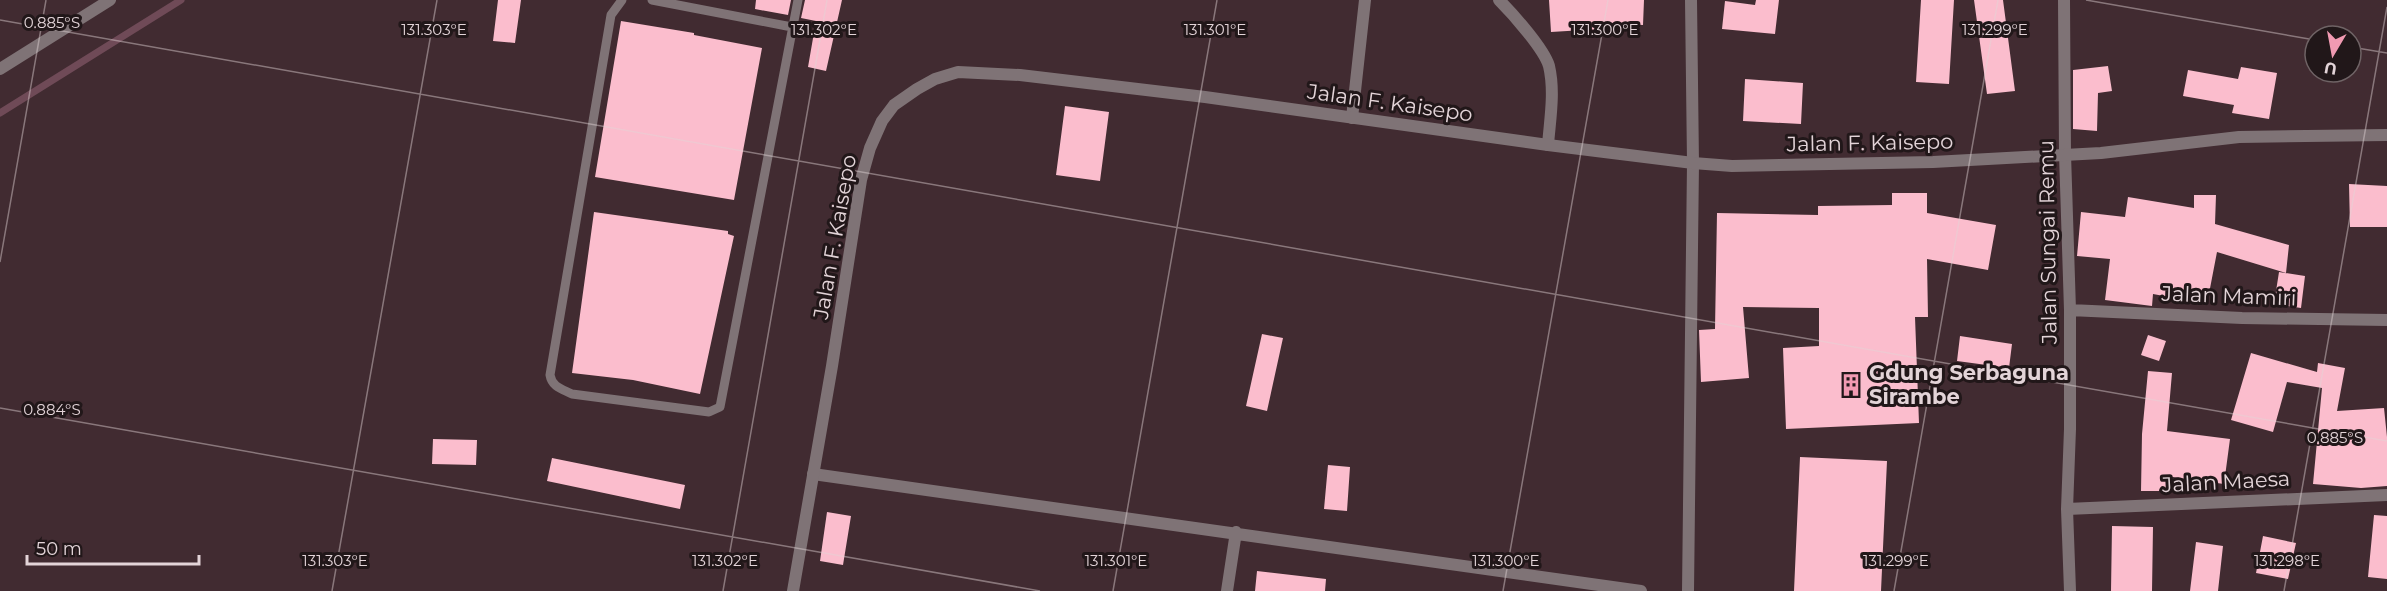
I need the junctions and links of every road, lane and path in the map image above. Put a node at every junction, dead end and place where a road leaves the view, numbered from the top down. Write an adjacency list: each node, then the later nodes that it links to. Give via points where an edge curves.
1 (110, 0): 10 (street)
2 (622, 0): 9 (lane, via 611,15 550,375 551,382 572,394 696,412 720,407)
3 (652, 0): 9 (lane)
4 (798, 0): 9 (lane)
5 (1365, 0): 11 (street)
6 (1499, 0): 13 (street, via 1549,64 1552,91)
7 (1691, 0): 15 (street)
8 (2064, 0): 14 (street, Jalan Sungai Remu)
9 (792, 27)
10 (0, 69)
11 (1352, 118): 13 (street, Jalan F. Kaisepo); 18 (street, Jalan F. Kaisepo, via 1020,75 958,72 917,88 894,105 882,121 861,180)
12 (2387, 135): 14 (street, Jalan F. Kaisepo, via 2239,137)
13 (1548, 145): 15 (street, Jalan F. Kaisepo)
14 (2065, 154): 15 (street, Jalan F. Kaisepo, via 1933,162 1732,166); 16 (street, Jalan Sungai Remu)
15 (1693, 163): 25 (street)
16 (2070, 310): 17 (street, Jalan Mamiri); 20 (street, Jalan Sungai Remu)
17 (2387, 320)
18 (813, 474): 21 (street); 22 (street, Jalan F. Kaisepo)
19 (2387, 495): 20 (street, Jalan Maesa)
20 (2067, 509): 26 (street, Jalan Sungai Remu)
21 (1236, 532): 23 (street); 24 (street)
22 (794, 591)
23 (1227, 591)
24 (1641, 591)
25 (1688, 591)
26 (2070, 591)

